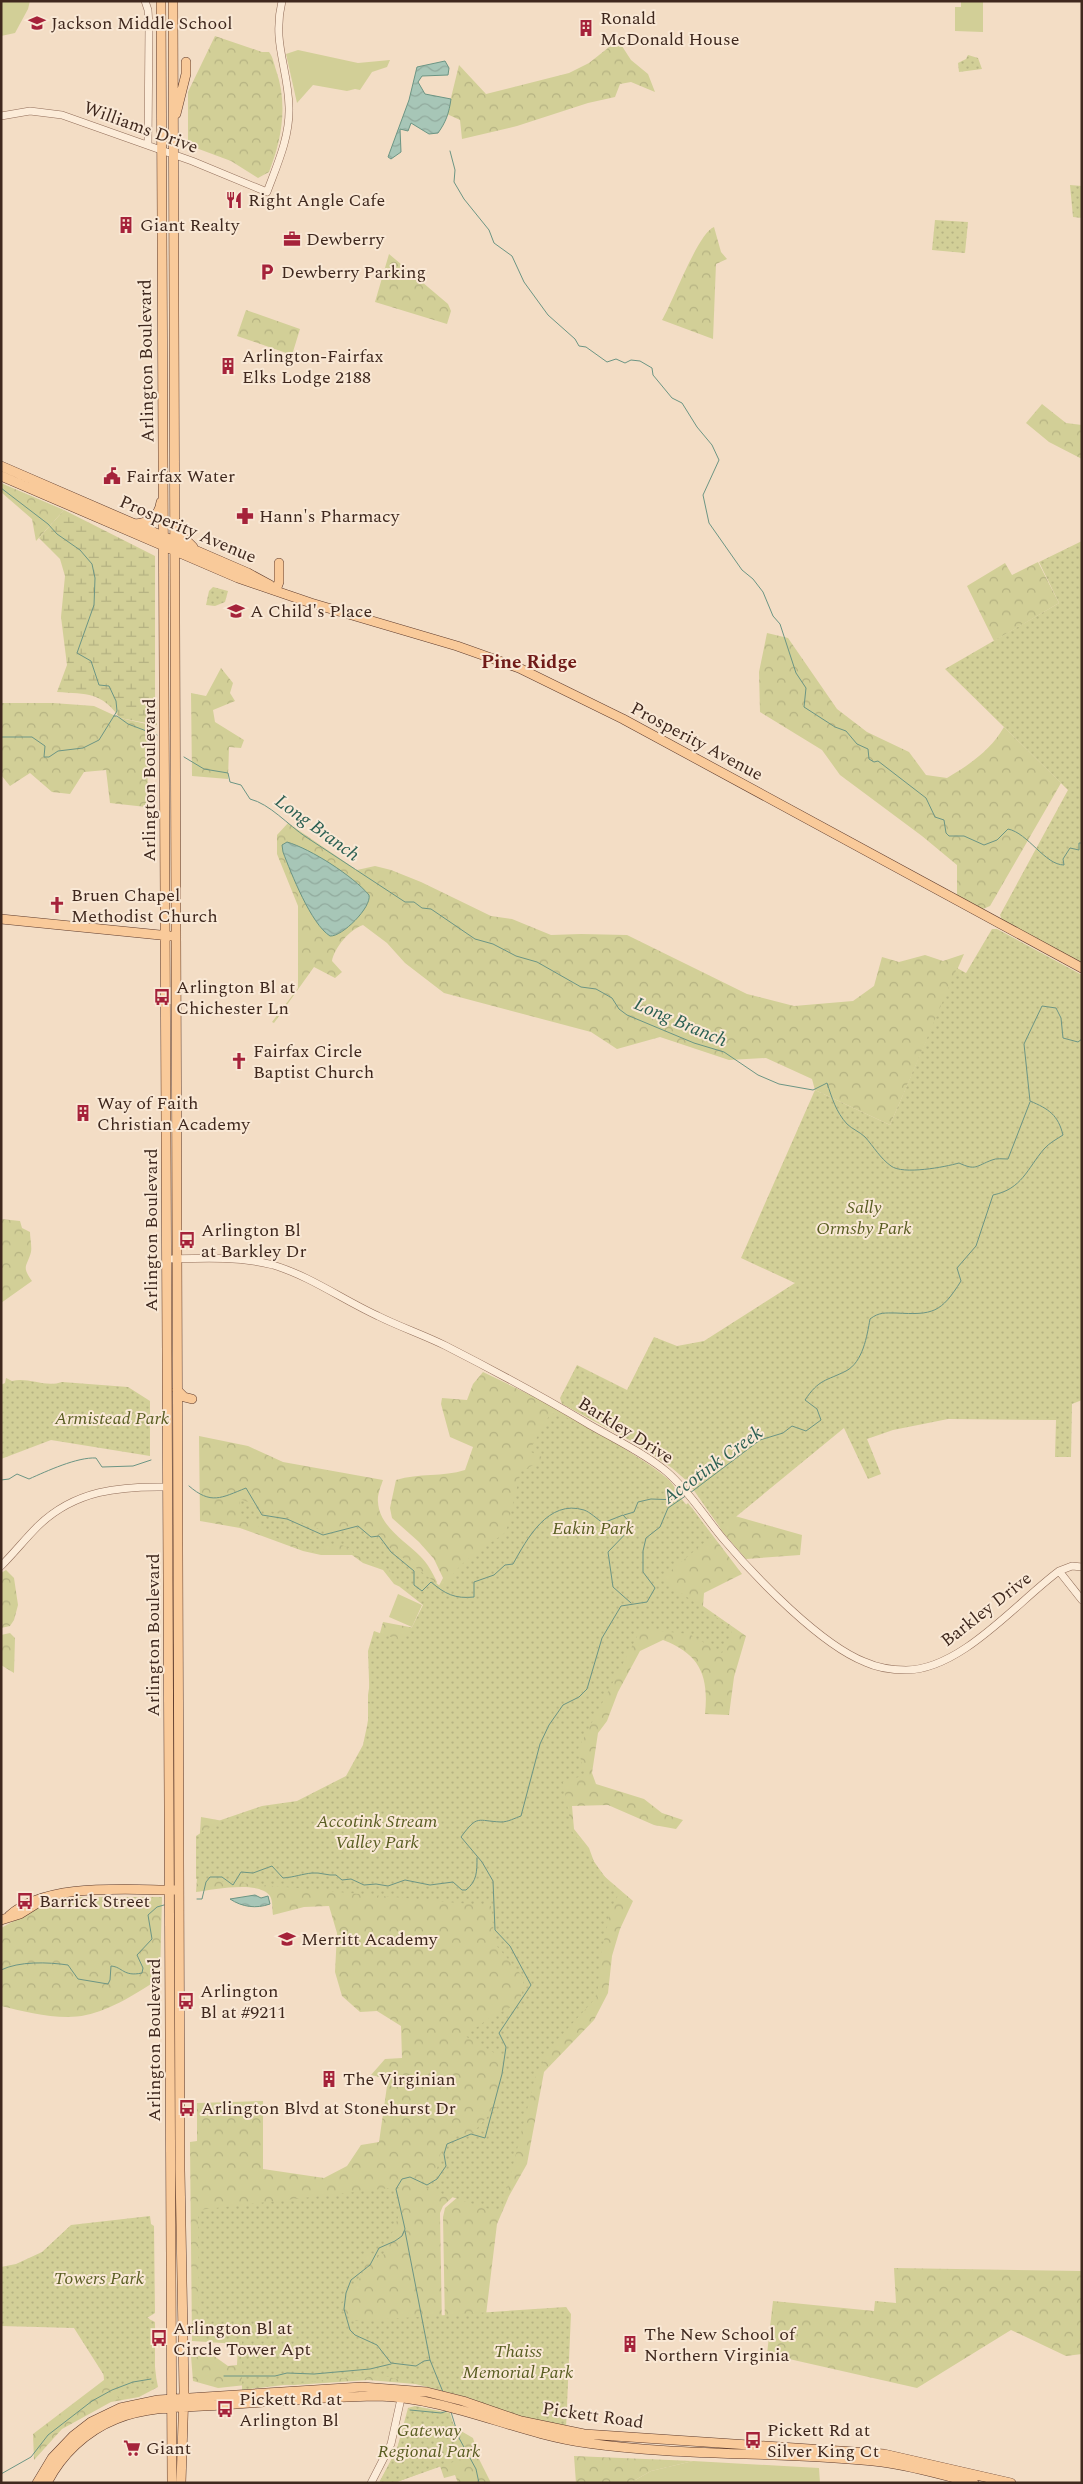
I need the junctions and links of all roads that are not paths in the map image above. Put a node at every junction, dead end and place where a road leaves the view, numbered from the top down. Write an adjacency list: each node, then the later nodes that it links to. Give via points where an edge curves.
1 (145, 1): 8 (street, via 149,17)
2 (160, 1): 9 (main road, Arlington Boulevard)
3 (173, 1): 7 (main road, Arlington Boulevard)
4 (282, 1): 10 (street, Williams Drive, via 277,27 289,108 287,132 266,192)
5 (186, 62): 7 (main road, via 186,74)
6 (1, 116): 8 (street, Williams Drive, via 30,110 52,112)
7 (173, 123): 10 (main road, Arlington Boulevard)
8 (148, 145): 9 (street, Williams Drive)
9 (161, 150): 10 (street, Williams Drive); 13 (main road, Arlington Boulevard)
10 (173, 154): 14 (main road, Arlington Boulevard)
11 (1, 466): 15 (main road, Prosperity Avenue)
12 (1, 476): 17 (main road, Prosperity Avenue)
13 (164, 484): 15 (main road, via 157,515 146,522); 17 (main road, Arlington Boulevard)
14 (175, 510): 16 (main road, Arlington Boulevard); 19 (main road, via 183,538)
15 (134, 524): 17 (main road, Prosperity Avenue)
16 (174, 541): 17 (main road, Prosperity Avenue); 18 (main road, Arlington Boulevard); 19 (main road, Prosperity Avenue)
17 (164, 542): 18 (main road, Prosperity Avenue); 24 (main road, Arlington Boulevard)
18 (174, 551): 19 (main road, Prosperity Avenue); 21 (main road, Arlington Boulevard)
19 (197, 556): 20 (main road, Prosperity Avenue); 21 (main road, via 180,566); 22 (main road, Prosperity Avenue)
20 (260, 579): 22 (main road, Prosperity Avenue); 22 (main road, via 271,576 279,563 280,580)
21 (174, 585): 24 (main road, Arlington Boulevard)
22 (276, 590): 25 (main road, Prosperity Avenue, via 489,656 544,679 641,728)
23 (1, 919): 24 (main road)
24 (170, 936): 26 (main road, Arlington Boulevard)
25 (1082, 968)
26 (172, 1259): 27 (main road, Arlington Boulevard); 29 (main road, Arlington Boulevard); 32 (street, Barkley Drive, via 251,1261 296,1274 446,1346 646,1457 681,1486 724,1541 788,1605 846,1652 864,1662 884,1668 922,1668 952,1657)
27 (177, 1390): 28 (main road); 35 (main road, Arlington Boulevard)
28 (192, 1399)
29 (168, 1487): 30 (street, via 107,1489 81,1497 40,1524); 34 (main road, Arlington Boulevard)
30 (1, 1566)
31 (1082, 1567): 32 (street, Barkley Drive, via 1072,1566)
32 (1059, 1571): 33 (street)
33 (1082, 1600)
34 (170, 1890): 35 (main road); 36 (main road, via 64,1893 23,1905); 39 (main road, Arlington Boulevard)
35 (180, 1890): 38 (main road, Arlington Boulevard)
36 (5, 1918)
37 (402, 2393): 38 (main road, Pickett Road); 44 (street, via 392,2444); 45 (main road, Pickett Road, via 518,2428 580,2442 884,2462); 46 (main road, Pickett Road, via 427,2392 521,2421 584,2434 884,2454)
38 (184, 2403): 39 (main road, Pickett Road); 43 (main road, Arlington Boulevard)
39 (173, 2404): 40 (main road, via 128,2406 91,2422 58,2450); 41 (main road, via 133,2413 96,2430 64,2457); 42 (main road, Arlington Boulevard)
40 (37, 2483)
41 (47, 2483)
42 (172, 2483)
43 (181, 2483)
44 (371, 2483)
45 (974, 2483)
46 (1011, 2483)

